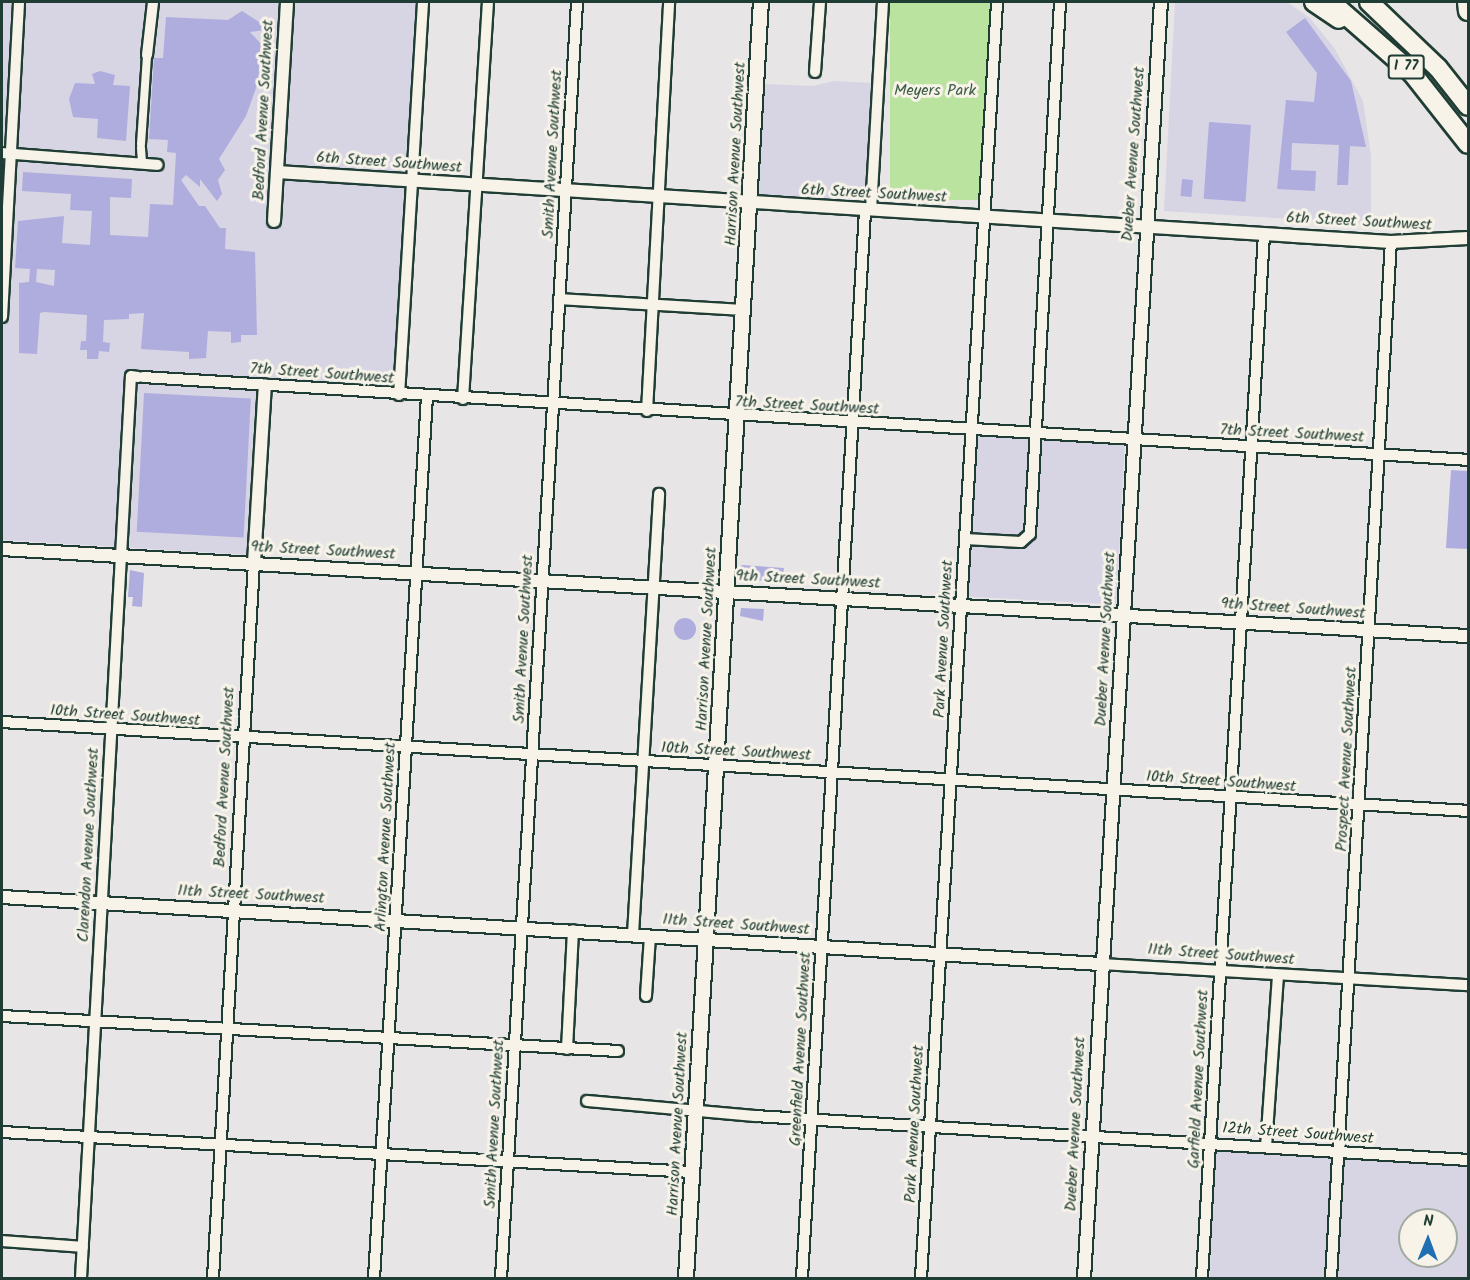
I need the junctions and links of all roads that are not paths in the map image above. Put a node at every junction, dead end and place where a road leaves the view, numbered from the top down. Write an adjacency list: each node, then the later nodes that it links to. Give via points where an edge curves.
1 (19, 2): 24 (street)
2 (153, 2): 20 (street)
3 (287, 2): 27 (street, Bedford Avenue Southwest)
4 (423, 2): 28 (street)
5 (488, 2): 29 (street)
6 (577, 2): 30 (street, Smith Avenue Southwest)
7 (669, 2): 31 (street)
8 (761, 2): 32 (main road, Harrison Avenue Southwest)
9 (820, 2): 21 (street)
10 (884, 2): 33 (street, Greenfield Avenue Southwest)
11 (997, 2): 34 (street, Park Avenue Southwest)
12 (1060, 2): 35 (street)
13 (1161, 2): 37 (street, Dueber Avenue Southwest)
14 (1314, 2): 19 (highway)
15 (1331, 2): 19 (highway, I 77)
16 (1369, 2): 22 (highway, I 77, via 1423,52)
17 (1467, 2): 18 (highway)
18 (1468, 11)
19 (1382, 44): 23 (highway, I 77, via 1428,91)
20 (147, 55): 25 (street)
21 (814, 72)
22 (1468, 106)
23 (1468, 144)
24 (6, 153): 25 (street); 44 (street)
25 (142, 162): 26 (street)
26 (163, 166)
27 (277, 172): 28 (street, 6th Street Southwest); 36 (street, Bedford Avenue Southwest)
28 (412, 181): 29 (street, 6th Street Southwest); 47 (street)
29 (477, 185): 30 (street, 6th Street Southwest); 49 (street)
30 (566, 191): 31 (street, 6th Street Southwest); 41 (street, Smith Avenue Southwest)
31 (658, 198): 32 (street, 6th Street Southwest); 42 (street)
32 (749, 204): 33 (street, 6th Street Southwest); 43 (main road, Harrison Avenue Southwest)
33 (868, 210): 34 (street, 6th Street Southwest); 53 (street, Greenfield Avenue Southwest)
34 (984, 217): 35 (street, 6th Street Southwest); 54 (street, Park Avenue Southwest)
35 (1048, 220): 37 (street, 6th Street Southwest); 55 (street)
36 (274, 221)
37 (1146, 225): 38 (street, 6th Street Southwest); 56 (street, Dueber Avenue Southwest)
38 (1264, 234): 40 (street, 6th Street Southwest); 57 (street, Garfield Avenue Southwest)
39 (1468, 238): 40 (street, 6th Street Southwest)
40 (1391, 242): 58 (street, Prospect Avenue Southwest)
41 (559, 299): 42 (street); 50 (street, Smith Avenue Southwest)
42 (652, 305): 43 (street); 51 (street)
43 (743, 310): 52 (main road, Harrison Avenue Southwest)
44 (2, 317)
45 (138, 377): 46 (street, 7th Street Southwest); 63 (street, Clarendon Avenue Southwest)
46 (265, 385): 47 (street, 7th Street Southwest); 64 (street, Bedford Avenue Southwest)
47 (399, 394): 48 (street, 7th Street Southwest)
48 (427, 396): 49 (street, 7th Street Southwest); 65 (street, Arlington Avenue Southwest)
49 (463, 399): 50 (street, 7th Street Southwest)
50 (552, 405): 51 (street, 7th Street Southwest); 66 (street, Smith Avenue Southwest)
51 (646, 411): 52 (street, 7th Street Southwest)
52 (736, 417): 53 (street, 7th Street Southwest); 68 (main road, Harrison Avenue Southwest)
53 (853, 424): 54 (street, 7th Street Southwest); 69 (street, Greenfield Avenue Southwest)
54 (972, 431): 55 (street, 7th Street Southwest); 61 (street, Park Avenue Southwest)
55 (1035, 434): 56 (street, 7th Street Southwest); 61 (street, via 1028,539)
56 (1133, 440): 57 (street, 7th Street Southwest); 71 (street, Dueber Avenue Southwest)
57 (1251, 447): 58 (street, 7th Street Southwest); 72 (street, Garfield Avenue Southwest)
58 (1380, 454): 59 (street, 7th Street Southwest); 73 (street, Prospect Avenue Southwest)
59 (1468, 460)
60 (659, 494): 67 (street)
61 (965, 539): 70 (street, Park Avenue Southwest)
62 (2, 549): 63 (street, 9th Street Southwest)
63 (121, 556): 64 (street, 9th Street Southwest); 76 (street, Clarendon Avenue Southwest)
64 (254, 563): 65 (street, 9th Street Southwest); 77 (street, Bedford Avenue Southwest)
65 (416, 573): 66 (street, 9th Street Southwest); 78 (street, Arlington Avenue Southwest)
66 (542, 581): 67 (street, 9th Street Southwest); 79 (street, Smith Avenue Southwest)
67 (653, 588): 68 (street, 9th Street Southwest); 80 (street)
68 (726, 592): 69 (street, 9th Street Southwest); 81 (main road, Harrison Avenue Southwest)
69 (842, 599): 70 (street, 9th Street Southwest); 82 (street, Greenfield Avenue Southwest)
70 (961, 606): 71 (street, 9th Street Southwest); 83 (street, Park Avenue Southwest)
71 (1123, 615): 72 (street, 9th Street Southwest); 84 (street, Dueber Avenue Southwest)
72 (1242, 622): 73 (street, 9th Street Southwest); 85 (street, Garfield Avenue Southwest)
73 (1370, 630): 74 (street, 9th Street Southwest); 86 (street, Prospect Avenue Southwest)
74 (1468, 636)
75 (2, 722): 76 (street, 10th Street Southwest)
76 (110, 730): 77 (street, 10th Street Southwest); 89 (street, Clarendon Avenue Southwest)
77 (244, 738): 78 (street, 10th Street Southwest); 90 (street, Bedford Avenue Southwest)
78 (406, 747): 79 (street, 10th Street Southwest); 91 (street, Arlington Avenue Southwest)
79 (532, 755): 80 (street, 10th Street Southwest); 92 (street, Smith Avenue Southwest)
80 (643, 762): 81 (street, 10th Street Southwest); 94 (street)
81 (716, 766): 82 (street, 10th Street Southwest); 96 (main road, Harrison Avenue Southwest)
82 (831, 773): 83 (street, 10th Street Southwest); 97 (street, Greenfield Avenue Southwest)
83 (950, 780): 84 (street, 10th Street Southwest); 98 (street, Park Avenue Southwest)
84 (1113, 790): 85 (street, 10th Street Southwest); 99 (street, Dueber Avenue Southwest)
85 (1230, 797): 86 (street, 10th Street Southwest); 100 (street, Garfield Avenue Southwest)
86 (1360, 805): 87 (street, 10th Street Southwest); 102 (street, Prospect Avenue Southwest)
87 (1468, 811)
88 (2, 897): 89 (street, 11th Street Southwest)
89 (101, 903): 90 (street, 11th Street Southwest); 106 (street, Clarendon Avenue Southwest)
90 (234, 910): 91 (street, 11th Street Southwest); 107 (street, Bedford Avenue Southwest)
91 (396, 920): 92 (street, 11th Street Southwest); 108 (street, Arlington Avenue Southwest)
92 (522, 927): 93 (street, 11th Street Southwest); 109 (street, Smith Avenue Southwest)
93 (573, 930): 94 (street, 11th Street Southwest); 110 (street)
94 (633, 934): 95 (street, 11th Street Southwest)
95 (650, 936): 96 (street, 11th Street Southwest); 104 (street)
96 (706, 940): 97 (street, 11th Street Southwest); 113 (main road, Harrison Avenue Southwest)
97 (822, 947): 98 (street, 11th Street Southwest); 114 (street, Greenfield Avenue Southwest)
98 (940, 954): 99 (street, 11th Street Southwest); 115 (street, Park Avenue Southwest)
99 (1102, 964): 100 (street, 11th Street Southwest); 117 (street, Dueber Avenue Southwest)
100 (1221, 971): 101 (street, 11th Street Southwest); 119 (street, Garfield Avenue Southwest)
101 (1278, 975): 102 (street, 11th Street Southwest); 121 (street)
102 (1349, 979): 103 (street, 11th Street Southwest); 122 (street, Prospect Avenue Southwest)
103 (1468, 986)
104 (646, 996)
105 (2, 1017): 106 (street)
106 (94, 1022): 107 (street); 118 (street, Clarendon Avenue Southwest)
107 (227, 1031): 108 (street); 120 (street, Bedford Avenue Southwest)
108 (388, 1040): 109 (street); 123 (street, Arlington Avenue Southwest)
109 (514, 1047): 110 (street); 125 (street, Smith Avenue Southwest)
110 (567, 1049): 111 (street)
111 (618, 1051)
112 (587, 1101): 113 (street, 12th Street Southwest)
113 (695, 1110): 114 (street, 12th Street Southwest); 126 (main road, Harrison Avenue Southwest)
114 (811, 1120): 115 (street, 12th Street Southwest); 134 (street, Greenfield Avenue Southwest)
115 (930, 1127): 117 (street, 12th Street Southwest); 135 (street, Park Avenue Southwest)
116 (2, 1132): 118 (street)
117 (1092, 1136): 119 (street, 12th Street Southwest); 136 (street, Dueber Avenue Southwest)
118 (88, 1138): 120 (street); 128 (street, Clarendon Avenue Southwest)
119 (1210, 1144): 121 (street, 12th Street Southwest); 137 (street, Garfield Avenue Southwest)
120 (220, 1147): 123 (street); 130 (street, Bedford Avenue Southwest)
121 (1266, 1147): 122 (street, 12th Street Southwest)
122 (1338, 1152): 124 (street, 12th Street Southwest); 138 (street, Prospect Avenue Southwest)
123 (381, 1157): 125 (street); 131 (street, Arlington Avenue Southwest)
124 (1468, 1160)
125 (507, 1165): 126 (street); 132 (street, Smith Avenue Southwest)
126 (692, 1172): 133 (main road, Harrison Avenue Southwest)
127 (2, 1241): 128 (street)
128 (83, 1247): 129 (street, Clarendon Avenue Southwest)
129 (81, 1278)
130 (213, 1278)
131 (374, 1278)
132 (501, 1278)
133 (686, 1278)
134 (802, 1278)
135 (921, 1278)
136 (1084, 1278)
137 (1202, 1278)
138 (1331, 1278)

